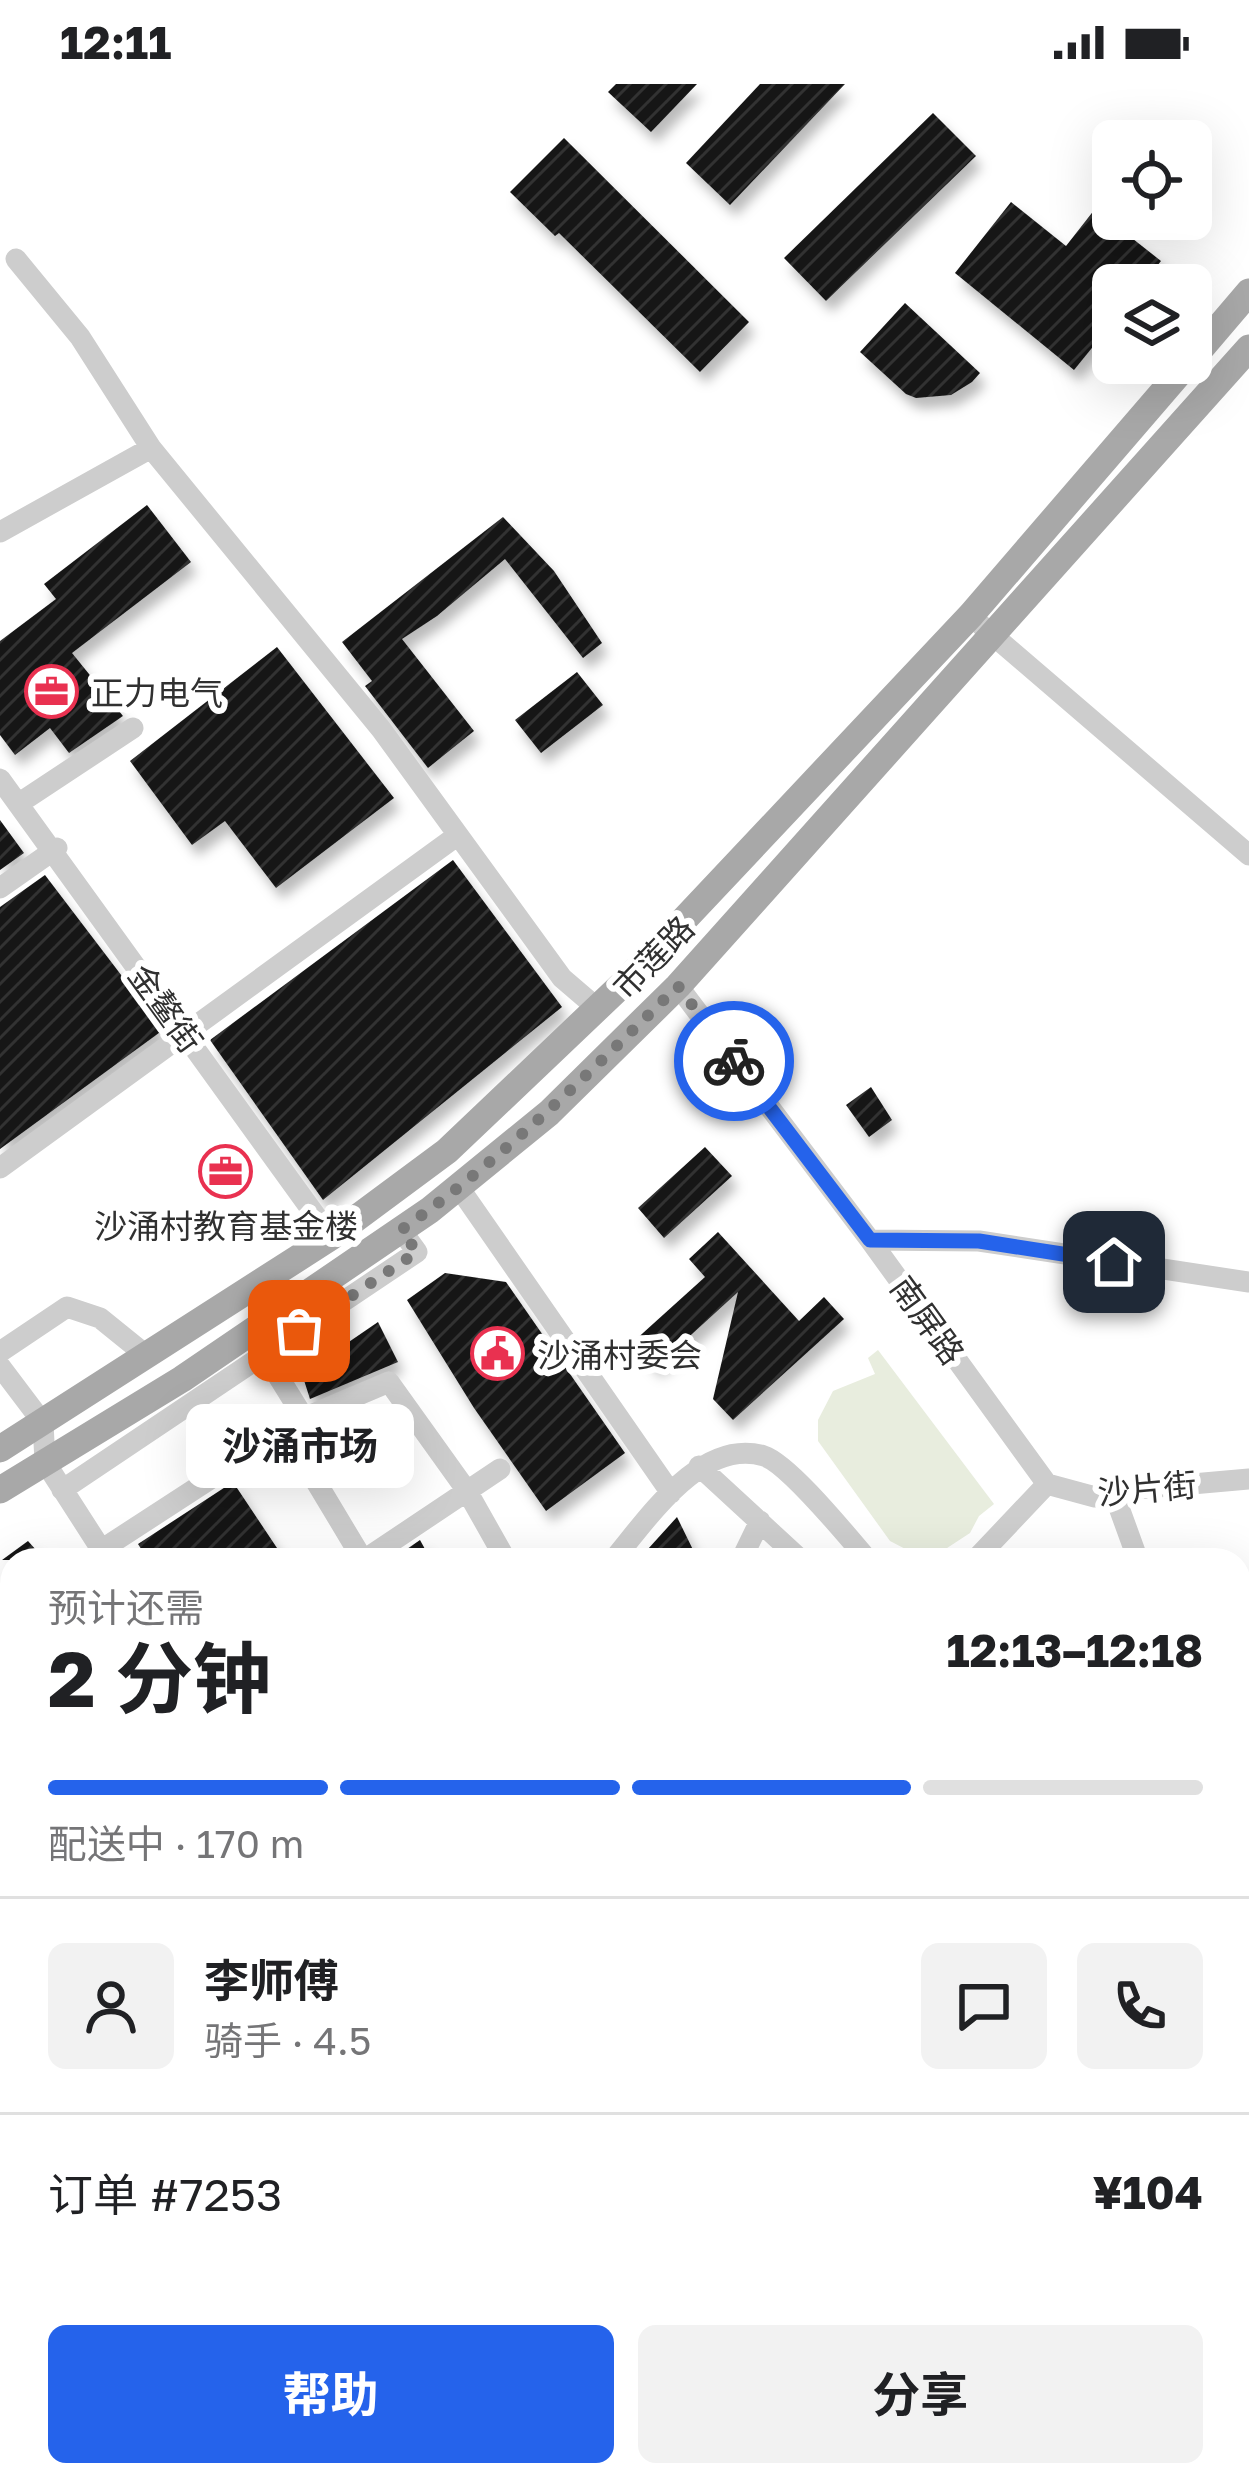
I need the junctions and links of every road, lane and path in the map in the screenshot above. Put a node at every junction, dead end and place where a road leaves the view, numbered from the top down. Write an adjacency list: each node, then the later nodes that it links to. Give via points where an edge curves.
1 (16, 259): 6 (street, via 80,337)
2 (1249, 292): 3 (main road, 市莲路)
3 (1212, 335)
4 (1249, 348): 9 (main road, 市莲路)
5 (1170, 384): 8 (main road, 市莲路)
6 (151, 448): 7 (street); 13 (street)
7 (0, 532)
8 (971, 615): 9 (street); 18 (main road, 市莲路)
9 (993, 637): 15 (street); 17 (main road, 市莲路)
10 (134, 728): 12 (street)
11 (0, 779): 12 (street, 金鳌街)
12 (18, 804): 19 (street, 金鳌街)
13 (458, 835): 18 (street, via 562,978); 19 (street)
14 (57, 848): 16 (street)
15 (1249, 855)
16 (0, 888)
17 (678, 986): 21 (main road, 市莲路); 24 (street, 南屏路)
18 (597, 1008): 23 (main road, 市莲路, via 447,1151)
19 (185, 1034): 20 (street); 23 (street, 金鳌街)
20 (0, 1168)
21 (460, 1189): 22 (main road, 市莲路); 42 (street)
22 (401, 1230): 26 (main road, 市莲路); 39 (street, via 417,1252)
23 (331, 1237): 28 (main road, 市莲路)
24 (870, 1240): 25 (street, via 979,1241); 37 (street, 南屏路)
25 (1249, 1282)
26 (250, 1332): 31 (street); 33 (main road, 市莲路)
27 (0, 1352): 28 (street, via 67,1307 100,1318)
28 (147, 1356): 30 (main road, 市莲路)
29 (0, 1366): 30 (street)
30 (43, 1424): 32 (main road, 市莲路); 33 (street)
31 (294, 1424): 40 (street, via 389,1382); 45 (street); 46 (street)
32 (0, 1449)
33 (45, 1462): 38 (main road, 市莲路); 39 (street)
34 (699, 1466): 42 (street); 43 (street); 52 (street, via 767,1456)
35 (500, 1468): 40 (street)
36 (1249, 1479): 41 (street, 沙片街)
37 (1047, 1484): 41 (street, 沙片街, via 1095,1497); 53 (street)
38 (0, 1490)
39 (62, 1490): 44 (street)
40 (467, 1491): 47 (street); 48 (street)
41 (1113, 1491): 54 (street)
42 (671, 1493): 49 (street)
43 (760, 1521): 50 (street); 51 (street)
44 (109, 1548)
45 (111, 1548)
46 (357, 1548)
47 (381, 1548)
48 (499, 1548)
49 (623, 1548)
50 (747, 1548)
51 (788, 1548)
52 (858, 1548)
53 (986, 1548)
54 (1134, 1548)

